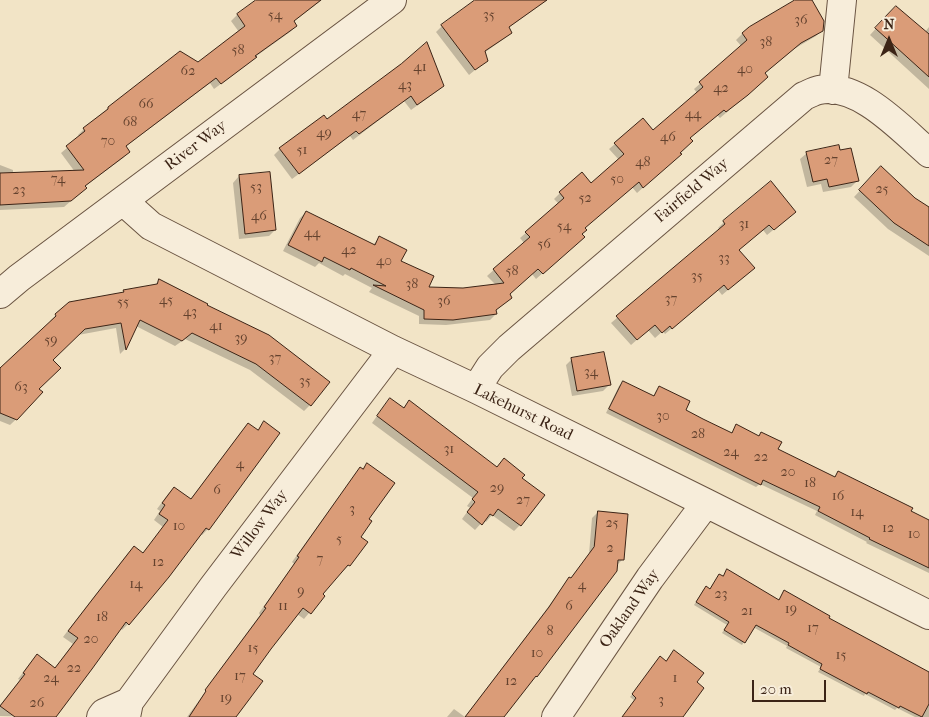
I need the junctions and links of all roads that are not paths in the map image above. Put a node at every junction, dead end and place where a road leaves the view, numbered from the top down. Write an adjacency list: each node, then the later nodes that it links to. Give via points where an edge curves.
1 (392, 0): 5 (street, River Way)
2 (842, 0): 3 (street)
3 (834, 90): 4 (street, Fairfield Way, via 853,94 873,105); 8 (street, Fairfield Way, via 819,90 804,96 509,348 490,367)
4 (929, 153)
5 (123, 201): 6 (street, River Way); 7 (street, Lakehurst Road, via 150,226)
6 (6, 279)
7 (393, 350): 8 (street, Lakehurst Road); 11 (street, Willow Way, via 213,587)
8 (476, 390): 9 (street, Lakehurst Road)
9 (706, 503): 10 (street, Lakehurst Road); 13 (street, Oakland Way, via 650,578)
10 (929, 615)
11 (128, 710): 12 (street, Willow Way, via 104,713)
12 (101, 717)
13 (556, 717)

